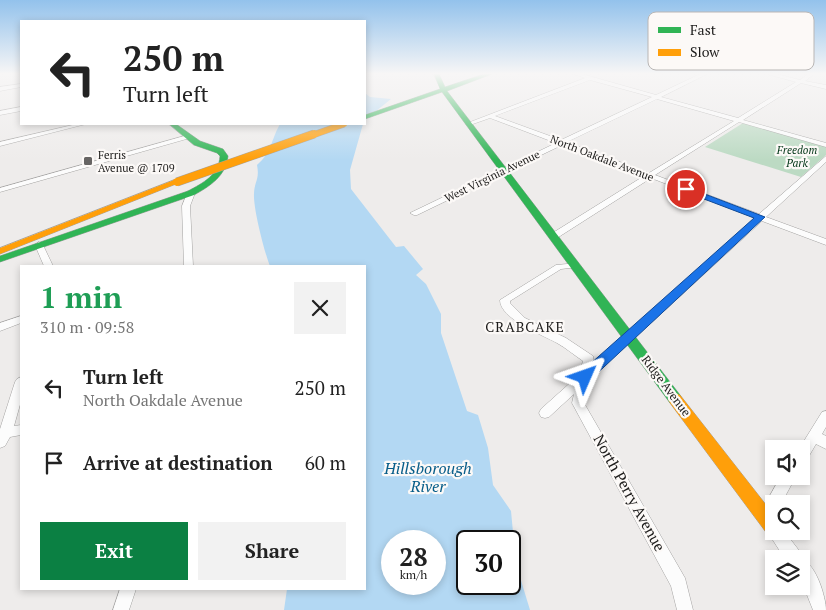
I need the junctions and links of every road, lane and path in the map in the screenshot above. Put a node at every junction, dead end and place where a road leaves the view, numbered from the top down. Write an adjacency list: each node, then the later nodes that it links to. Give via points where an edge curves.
1 (406, 102): 10 (street)
2 (453, 102): 12 (street, Ridge Avenue)
3 (526, 102): 9 (street)
4 (645, 102): 17 (street, West Virginia Avenue)
5 (676, 102): 11 (street)
6 (768, 102): 11 (street)
7 (20, 109): 8 (street)
8 (0, 113)
9 (491, 116): 12 (street); 17 (street, North Oakdale Avenue)
10 (366, 117)
11 (739, 120): 19 (street); 22 (street)
12 (468, 124): 21 (street, Ridge Avenue)
13 (79, 125): 18 (street)
14 (173, 125): 16 (street)
15 (341, 125): 27 (street, bridge)
16 (188, 137): 23 (street); 24 (street, via 220,151 225,161 211,181)
17 (562, 142): 21 (street, West Virginia Avenue); 22 (street, North Oakdale Avenue)
18 (0, 144)
19 (826, 145)
20 (826, 158): 26 (street)
21 (504, 170): 25 (street, West Virginia Avenue); 29 (street, Ridge Avenue)
22 (649, 176): 26 (street, North Oakdale Avenue); 29 (street)
23 (0, 190)
24 (190, 193): 28 (street); 35 (street, via 186,206)
25 (414, 213)
26 (760, 217): 30 (street, North Oakdale Avenue); 39 (street)
27 (71, 222): 28 (street, via 73,228); 32 (street)
28 (83, 231): 31 (street)
29 (554, 236): 36 (street, Ridge Avenue)
30 (826, 242)
31 (39, 245): 33 (street); 34 (street)
32 (0, 251)
33 (0, 259)
34 (49, 265)
35 (188, 265)
36 (576, 265): 39 (street, Ridge Avenue); 40 (street, via 559,267 505,300 505,304 521,322 562,341 589,359)
37 (20, 319): 38 (street)
38 (0, 327)
39 (629, 336): 40 (street); 48 (street, Ridge Avenue)
40 (585, 377): 42 (street); 54 (street, North Perry Avenue, via 578,403 680,584)
41 (20, 385): 45 (street)
42 (545, 413)
43 (826, 416): 46 (street)
44 (20, 430): 45 (street)
45 (2, 436)
46 (820, 439): 47 (street)
47 (810, 448)
48 (765, 517)
49 (782, 540): 50 (street, Ridge Avenue)
50 (789, 550)
51 (810, 581): 55 (street)
52 (128, 590): 53 (street)
53 (121, 610)
54 (684, 610)
55 (821, 610)

